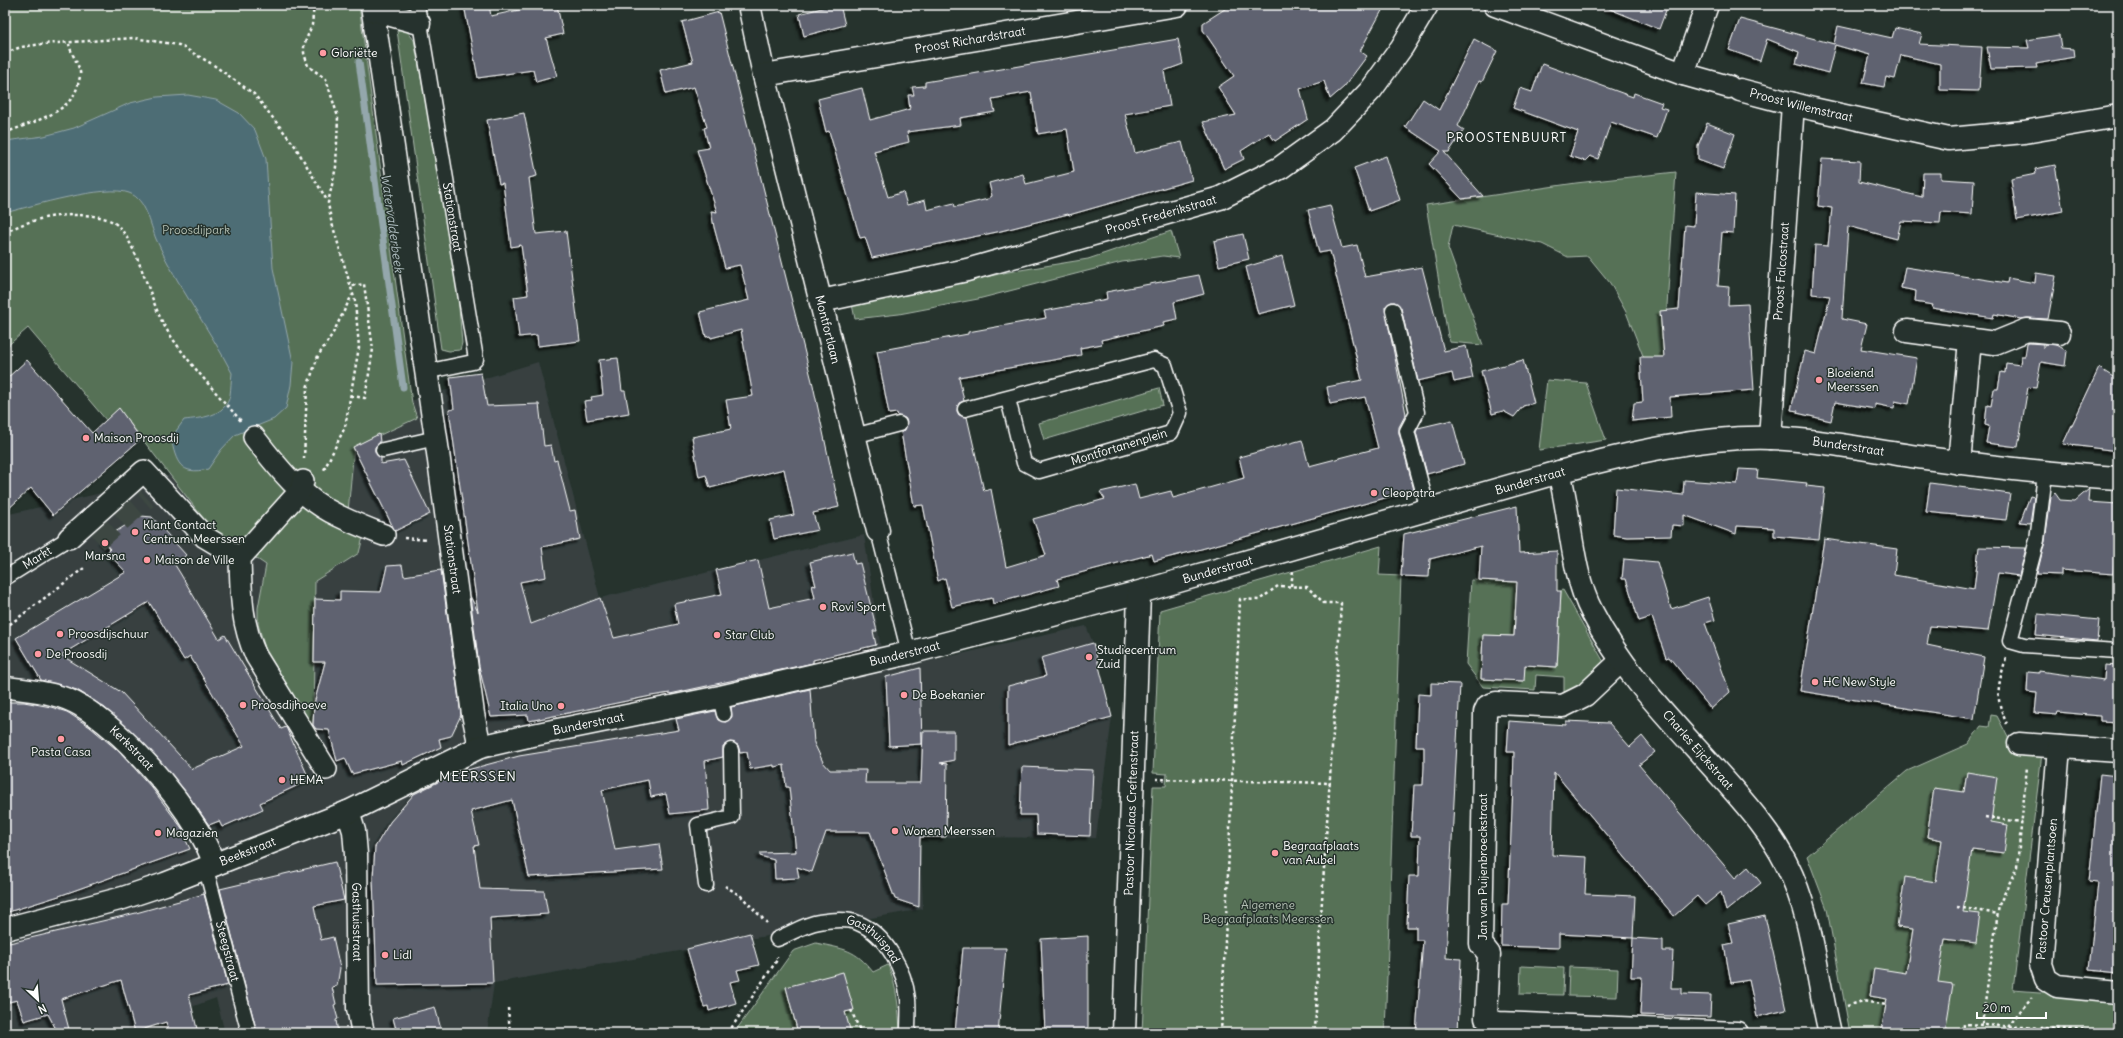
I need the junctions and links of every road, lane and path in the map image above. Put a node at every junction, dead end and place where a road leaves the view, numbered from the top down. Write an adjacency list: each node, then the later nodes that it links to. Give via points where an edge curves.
1 (314, 5): 16 (path, via 312,25 304,45 304,53 308,66 326,79 338,117 336,167)
2 (749, 5): 12 (street, Montfortlaan)
3 (1177, 5): 12 (street, Proost Richardstraat)
4 (1427, 5): 20 (street, Proost Frederikstraat, via 1402,47 1371,90 1333,130 1280,168 1220,198 967,270)
5 (1495, 5): 11 (street, Proost Willemstraat)
6 (1707, 5): 11 (street)
7 (372, 8): 8 (street, Stationstraat); 25 (street, Stationstraat)
8 (418, 14): 25 (lane, Stationstraat, via 476,359 473,362)
9 (69, 44): 10 (path, via 42,44 21,47); 15 (path, via 70,52 81,73 76,94 59,109 43,118); 16 (path, via 134,38 180,45 212,64 254,94 295,146)
10 (5, 53)
11 (1683, 74): 13 (street, Proost Willemstraat)
12 (764, 75): 20 (street, Montfortlaan)
13 (1793, 104): 14 (street, Proost Willemstraat, via 1949,138 2024,132); 33 (street, Proost Falcostraat)
14 (2118, 116)
15 (5, 133)
16 (328, 203): 18 (path)
17 (5, 233): 31 (path, via 19,225 53,216 81,215 113,222 124,232 131,245 164,325 178,346)
18 (352, 286): 19 (path); 26 (path, via 364,284 374,348 365,398)
19 (353, 294): 26 (path, via 359,347); 39 (path, via 318,356 307,388)
20 (821, 301): 30 (street, Montfortlaan)
21 (1393, 310): 40 (lane, via 1417,412 1407,431)
22 (1906, 331): 24 (street)
23 (2060, 333): 24 (street, via 2028,330 1995,343)
24 (1970, 340): 35 (street)
25 (425, 372): 32 (street, Stationstraat)
26 (351, 396): 39 (path, via 345,427)
27 (1008, 399): 27 (lane, Montfortanenplein, via 1154,360 1165,365 1180,413 1171,434 1039,471 1024,463); 28 (lane, Montfortanenplein)
28 (966, 409)
29 (899, 424): 30 (lane)
30 (854, 436): 41 (street, Montfortlaan)
31 (254, 437): 39 (street, via 282,473)
32 (436, 438): 34 (lane); 57 (street, Stationstraat, via 473,714)
33 (1770, 438): 35 (street, Bunderstraat, via 1847,446); 36 (street, Bunderstraat, via 1714,441 1656,450 1606,459)
34 (383, 450)
35 (1959, 463): 37 (street, Bunderstraat)
36 (1559, 472): 40 (street, Bunderstraat); 54 (street, Charles Eijckstraat, via 1567,501 1577,569 1583,590 1591,611)
37 (2045, 474): 38 (street, Bunderstraat); 51 (lane, via 2037,540)
38 (2118, 478)
39 (306, 490): 42 (street, via 338,516); 44 (street)
40 (1428, 510): 49 (street, Bunderstraat)
41 (878, 531): 53 (lane, Montfortlaan)
42 (384, 535)
43 (69, 538): 44 (street, via 144,471 205,537); 46 (lane, Markt)
44 (240, 558): 61 (street, via 242,614 249,641)
45 (84, 568): 50 (path)
46 (5, 578)
47 (1293, 581): 48 (path)
48 (1291, 586): 63 (path, via 1278,586 1259,600 1240,599); 64 (path, via 1307,587 1324,603 1341,603)
49 (1139, 592): 53 (street, Bunderstraat); 62 (street, Pastoor Nicolaas Creftenstraat)
50 (5, 628)
51 (2010, 641): 52 (lane, via 2024,645); 56 (path, via 1997,688 2002,714)
52 (2118, 651)
53 (909, 653): 57 (street, Bunderstraat, via 722,706 528,736)
54 (1620, 661): 81 (street, Charles Eijckstraat, via 1741,799 1763,827 1785,862 1809,924); 92 (street, Jan van Puijenbroeckstraat, via 1585,696 1563,706 1496,703 1488,706 1485,712 1481,944 1490,954 1486,1018 1499,1023)
55 (5, 687): 68 (street, Kerkstraat, via 64,692 117,734 138,754 194,824)
56 (2017, 743): 58 (street); 67 (path, via 2027,766)
57 (480, 747): 65 (street, Beekstraat)
58 (2059, 747): 60 (street); 74 (street, Pastoor Creusenplantsoen, via 2041,964)
59 (731, 750): 69 (lane, via 732,817 698,825)
60 (2118, 751)
61 (326, 769)
62 (1131, 779): 63 (path); 89 (street, Pastoor Nicolaas Creftenstraat)
63 (1232, 781): 64 (path); 90 (path)
64 (1331, 783): 91 (path)
65 (348, 812): 68 (street, Beekstraat); 84 (street, Gasthuisstraat, via 353,826 356,854 358,1008)
66 (1985, 817): 67 (path)
67 (2022, 822): 71 (path, via 2018,867 1999,905)
68 (211, 867): 72 (street, Beekstraat, via 123,898); 83 (lane, Steegstraat)
69 (706, 885): 73 (path, via 720,884 732,889 766,921)
70 (1957, 907): 71 (path)
71 (1998, 914): 79 (path)
72 (5, 929)
73 (777, 940): 86 (path, via 777,960); 88 (lane, Gasthuispad, via 817,922 836,920 858,922 872,931 887,946 903,981 908,999)
74 (2046, 979): 75 (street, via 2057,986); 80 (path)
75 (2118, 992)
76 (1886, 1005): 81 (path, via 1863,1001)
77 (508, 1008): 85 (path)
78 (851, 1010): 87 (path)
79 (1982, 1024): 80 (path); 93 (path, via 1964,1024)
80 (2008, 1026): 82 (path)
81 (1828, 1028)
82 (2118, 1032)
83 (249, 1033)
84 (363, 1033)
85 (510, 1033)
86 (728, 1033)
87 (861, 1033)
88 (908, 1033)
89 (1124, 1033)
90 (1221, 1033)
91 (1315, 1033)
92 (1737, 1033)
93 (1964, 1033)

